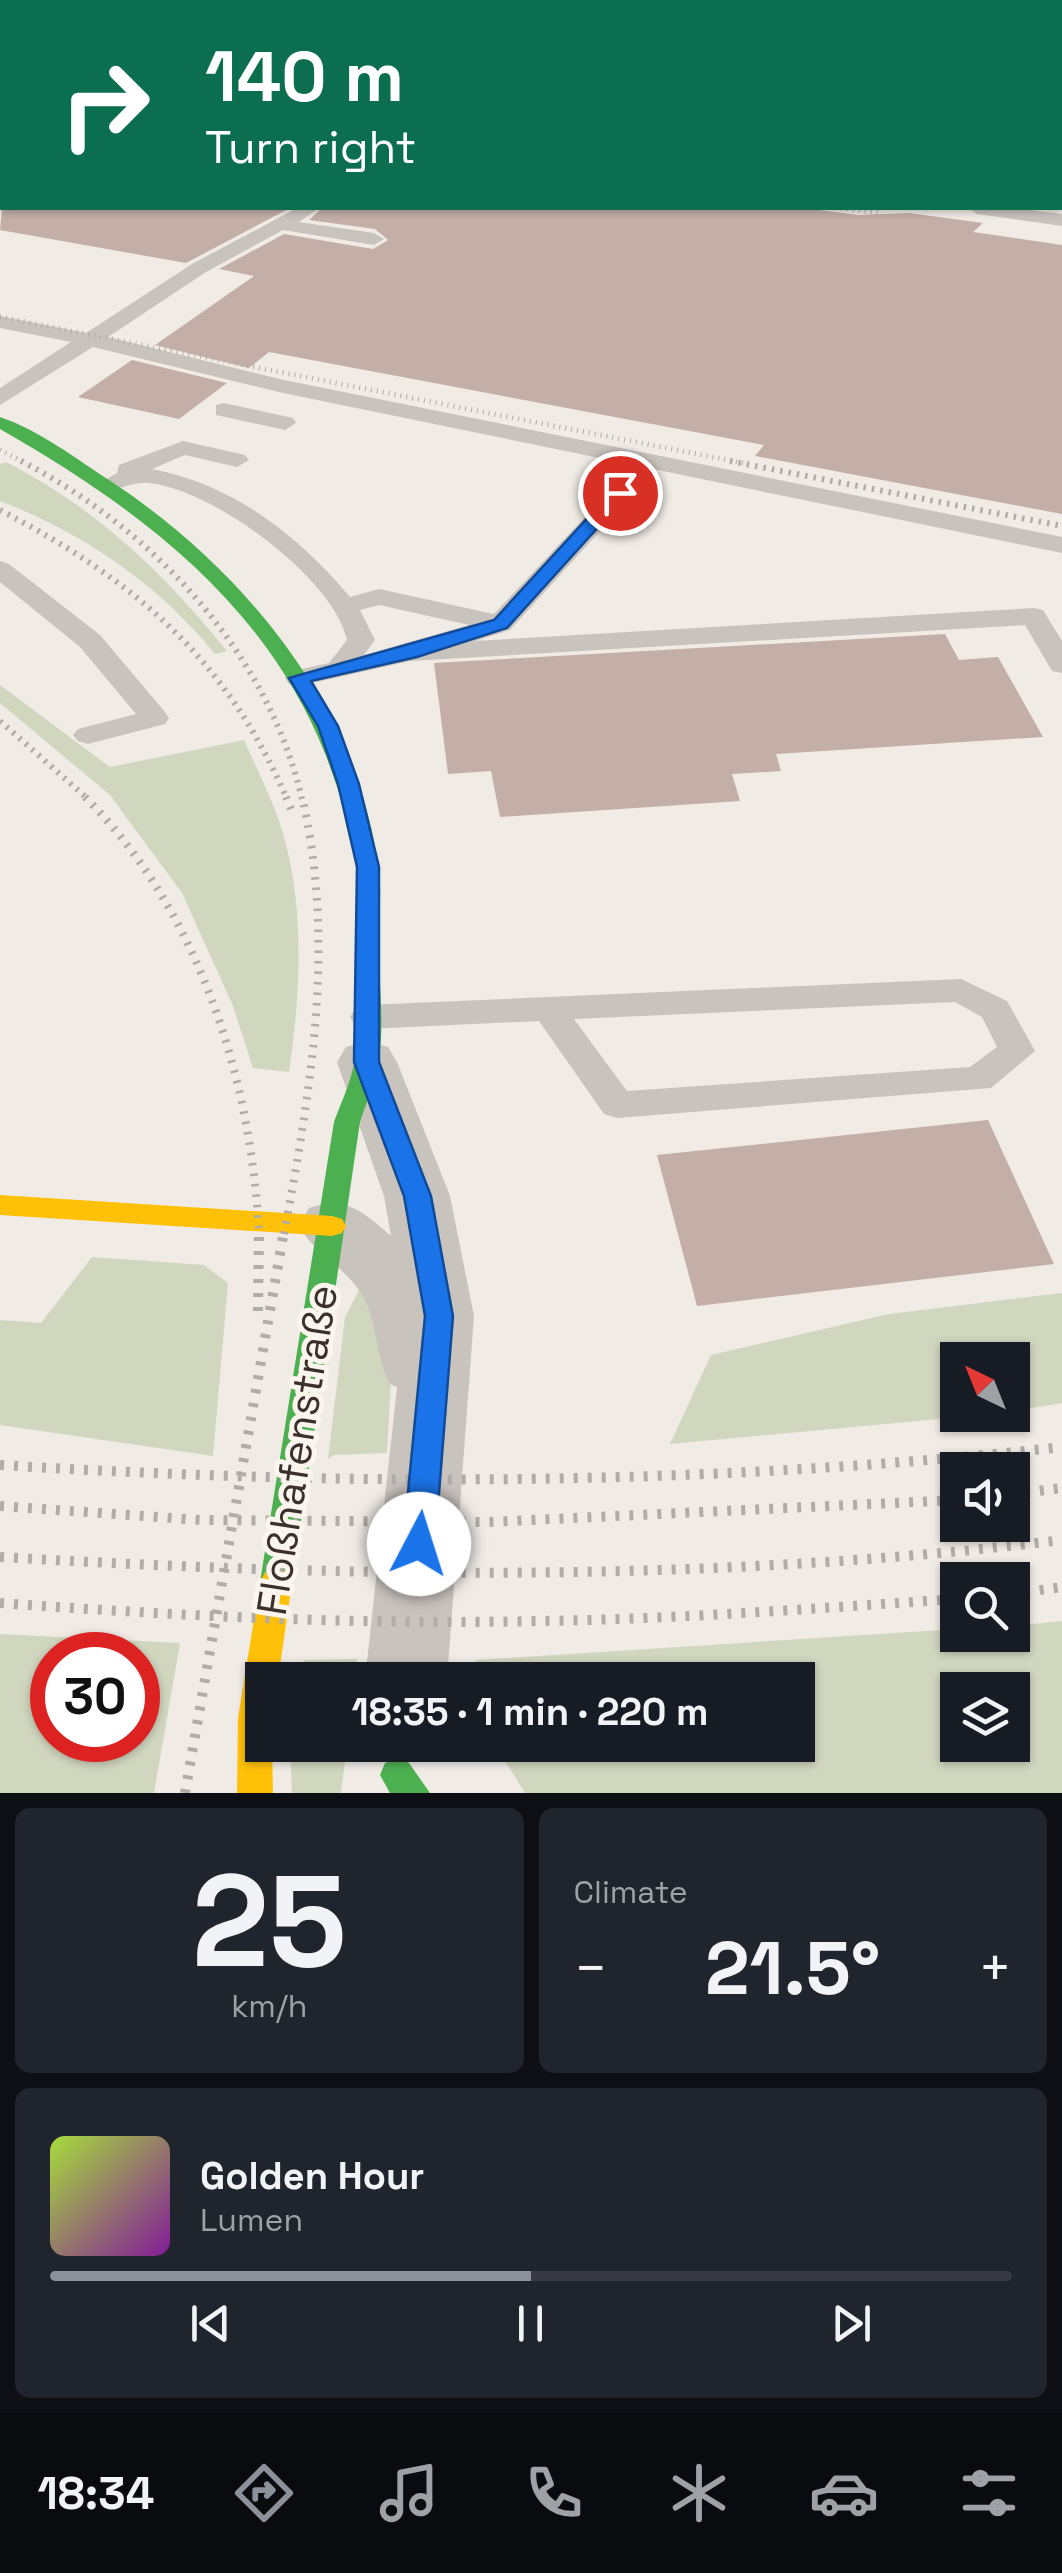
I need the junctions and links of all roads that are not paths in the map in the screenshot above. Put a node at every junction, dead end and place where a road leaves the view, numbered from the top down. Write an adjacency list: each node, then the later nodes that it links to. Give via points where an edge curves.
1 (307, 210): 4 (lane)
2 (990, 210): 3 (lane)
3 (1062, 220)
4 (284, 224): 5 (lane); 7 (lane)
5 (374, 239)
6 (0, 322): 7 (lane)
7 (88, 339): 8 (lane); 15 (lane, via 282,386)
8 (0, 398)
9 (224, 410): 11 (lane)
10 (0, 422): 13 (street, Floßhafenstraße)
11 (285, 423)
12 (237, 460): 13 (lane, via 182,448)
13 (109, 481): 17 (lane, via 150,473 227,501 258,518); 22 (street, Floßhafenstraße, via 199,550 249,601)
14 (620, 493): 18 (lane)
15 (1062, 545)
16 (0, 569): 23 (lane, via 90,640 155,718)
17 (344, 606): 18 (lane, via 379,598); 21 (lane, via 361,640)
18 (500, 624): 19 (lane)
19 (410, 653): 20 (lane, via 1034,616); 21 (lane)
20 (1062, 665)
21 (338, 669): 22 (lane)
22 (299, 678): 25 (street, Floßhafenstraße, via 328,726 368,867)
23 (88, 735)
24 (550, 1011): 24 (lane, via 961,990 995,1008 1017,1051 978,1079 617,1105); 25 (lane)
25 (367, 1040): 27 (street, Floßhafenstraße); 28 (street, Floßhafenstraße, via 428,1239 439,1316)
26 (0, 1205): 27 (street)
27 (332, 1226): 28 (street, Floßhafenstraße, via 376,1258 404,1305); 30 (street, Floßhafenstraße, via 254,1718)
28 (428, 1441): 29 (street, Floßhafenstraße)
29 (408, 1662)
30 (254, 1793)

